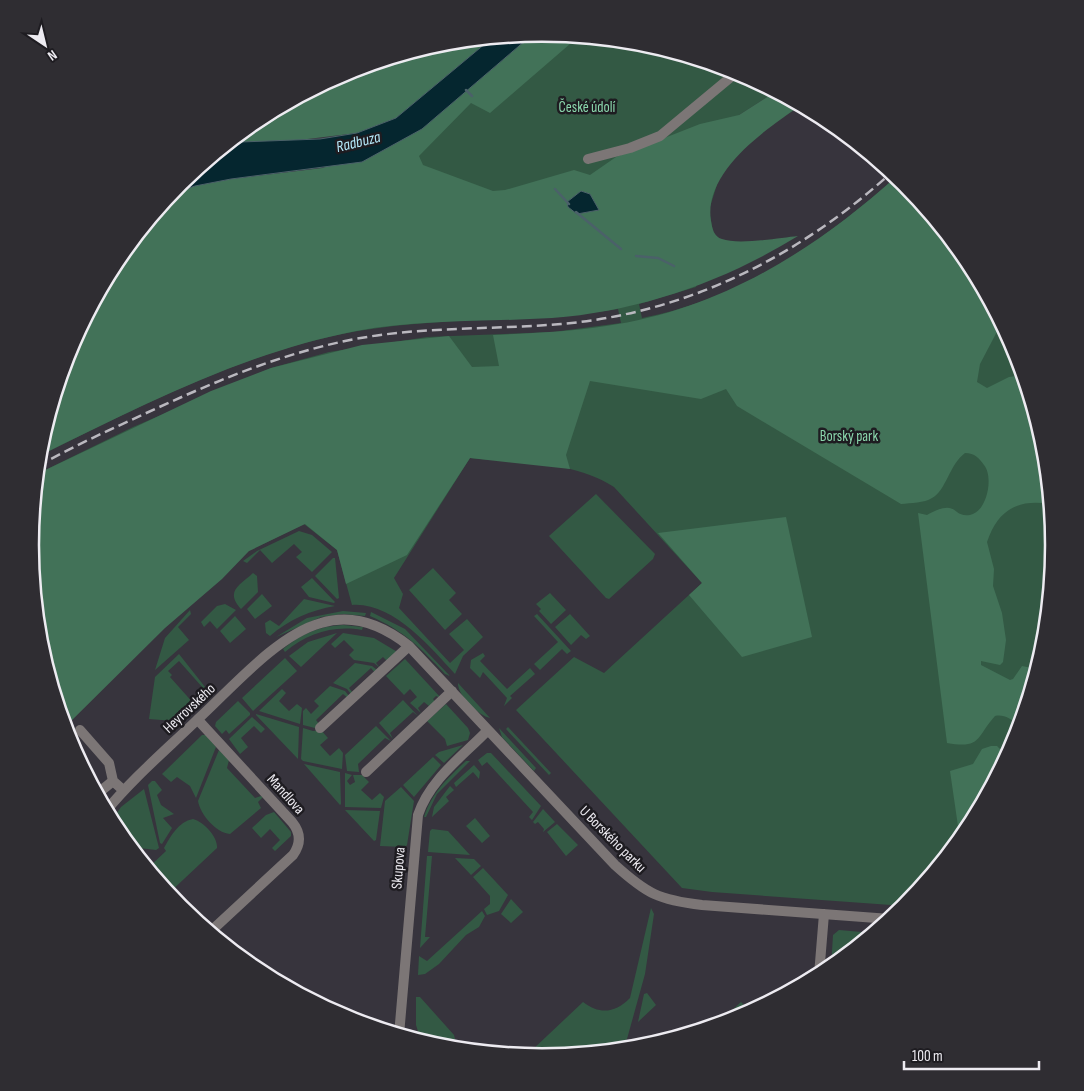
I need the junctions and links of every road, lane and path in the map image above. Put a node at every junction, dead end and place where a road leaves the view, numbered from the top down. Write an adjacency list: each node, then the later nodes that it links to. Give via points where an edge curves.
1 (729, 79): 2 (street, via 660,136)
2 (588, 159)
3 (409, 646): 4 (street, U Borského parku, via 374,624 337,620 305,628); 5 (street, U Borského parku); 7 (street)
4 (276, 648): 6 (street, Heyrovského)
5 (452, 691): 9 (street, U Borského parku); 10 (street)
6 (198, 720): 13 (street, Heyrovského); 17 (street, Mandlova, via 294,823 299,837 293,856)
7 (320, 728)
8 (80, 730): 11 (street, via 109,763)
9 (488, 730): 15 (street, U Borského parku, via 615,865 649,893 688,903); 19 (street, Skupova, via 434,785 418,815)
10 (366, 772)
11 (113, 781): 12 (street); 13 (street)
12 (102, 790)
13 (124, 790): 14 (street, Heyrovského)
14 (111, 805)
15 (824, 914): 16 (street, U Borského parku); 18 (street)
16 (880, 918)
17 (215, 928)
18 (820, 965)
19 (400, 1028)

